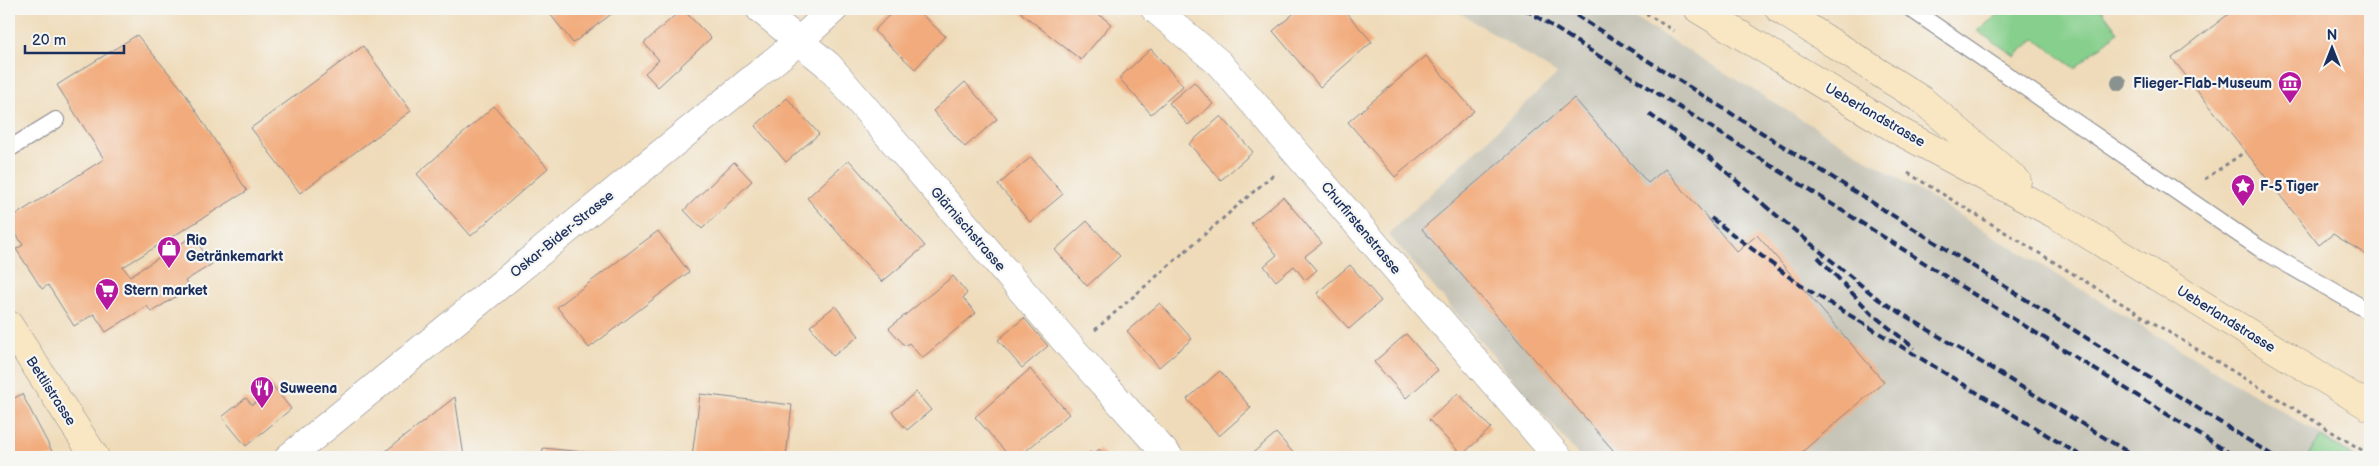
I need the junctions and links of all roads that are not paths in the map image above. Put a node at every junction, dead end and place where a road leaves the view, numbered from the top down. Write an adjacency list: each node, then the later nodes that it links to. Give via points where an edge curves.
1 (760, 9): 7 (street, Glärnischstrasse)
2 (834, 9): 7 (street, Oskar-Bider-Strasse)
3 (1155, 9): 17 (street, Churfirstenstrasse, via 1219,63)
4 (1698, 9): 10 (main road, Ueberlandstrasse, via 1899,131)
5 (1779, 9): 10 (main road, Ueberlandstrasse, via 1922,100)
6 (1910, 9): 11 (lane, via 2259,248)
7 (800, 40): 15 (street, Oskar-Bider-Strasse); 16 (street, Glärnischstrasse, via 828,65)
8 (56, 120): 9 (lane)
9 (9, 149)
10 (2056, 214): 13 (main road, Ueberlandstrasse)
11 (2368, 307)
12 (9, 325): 14 (main road, Bettlistrasse)
13 (2370, 407)
14 (94, 457)
15 (288, 457)
16 (1169, 457)
17 (1558, 457)

